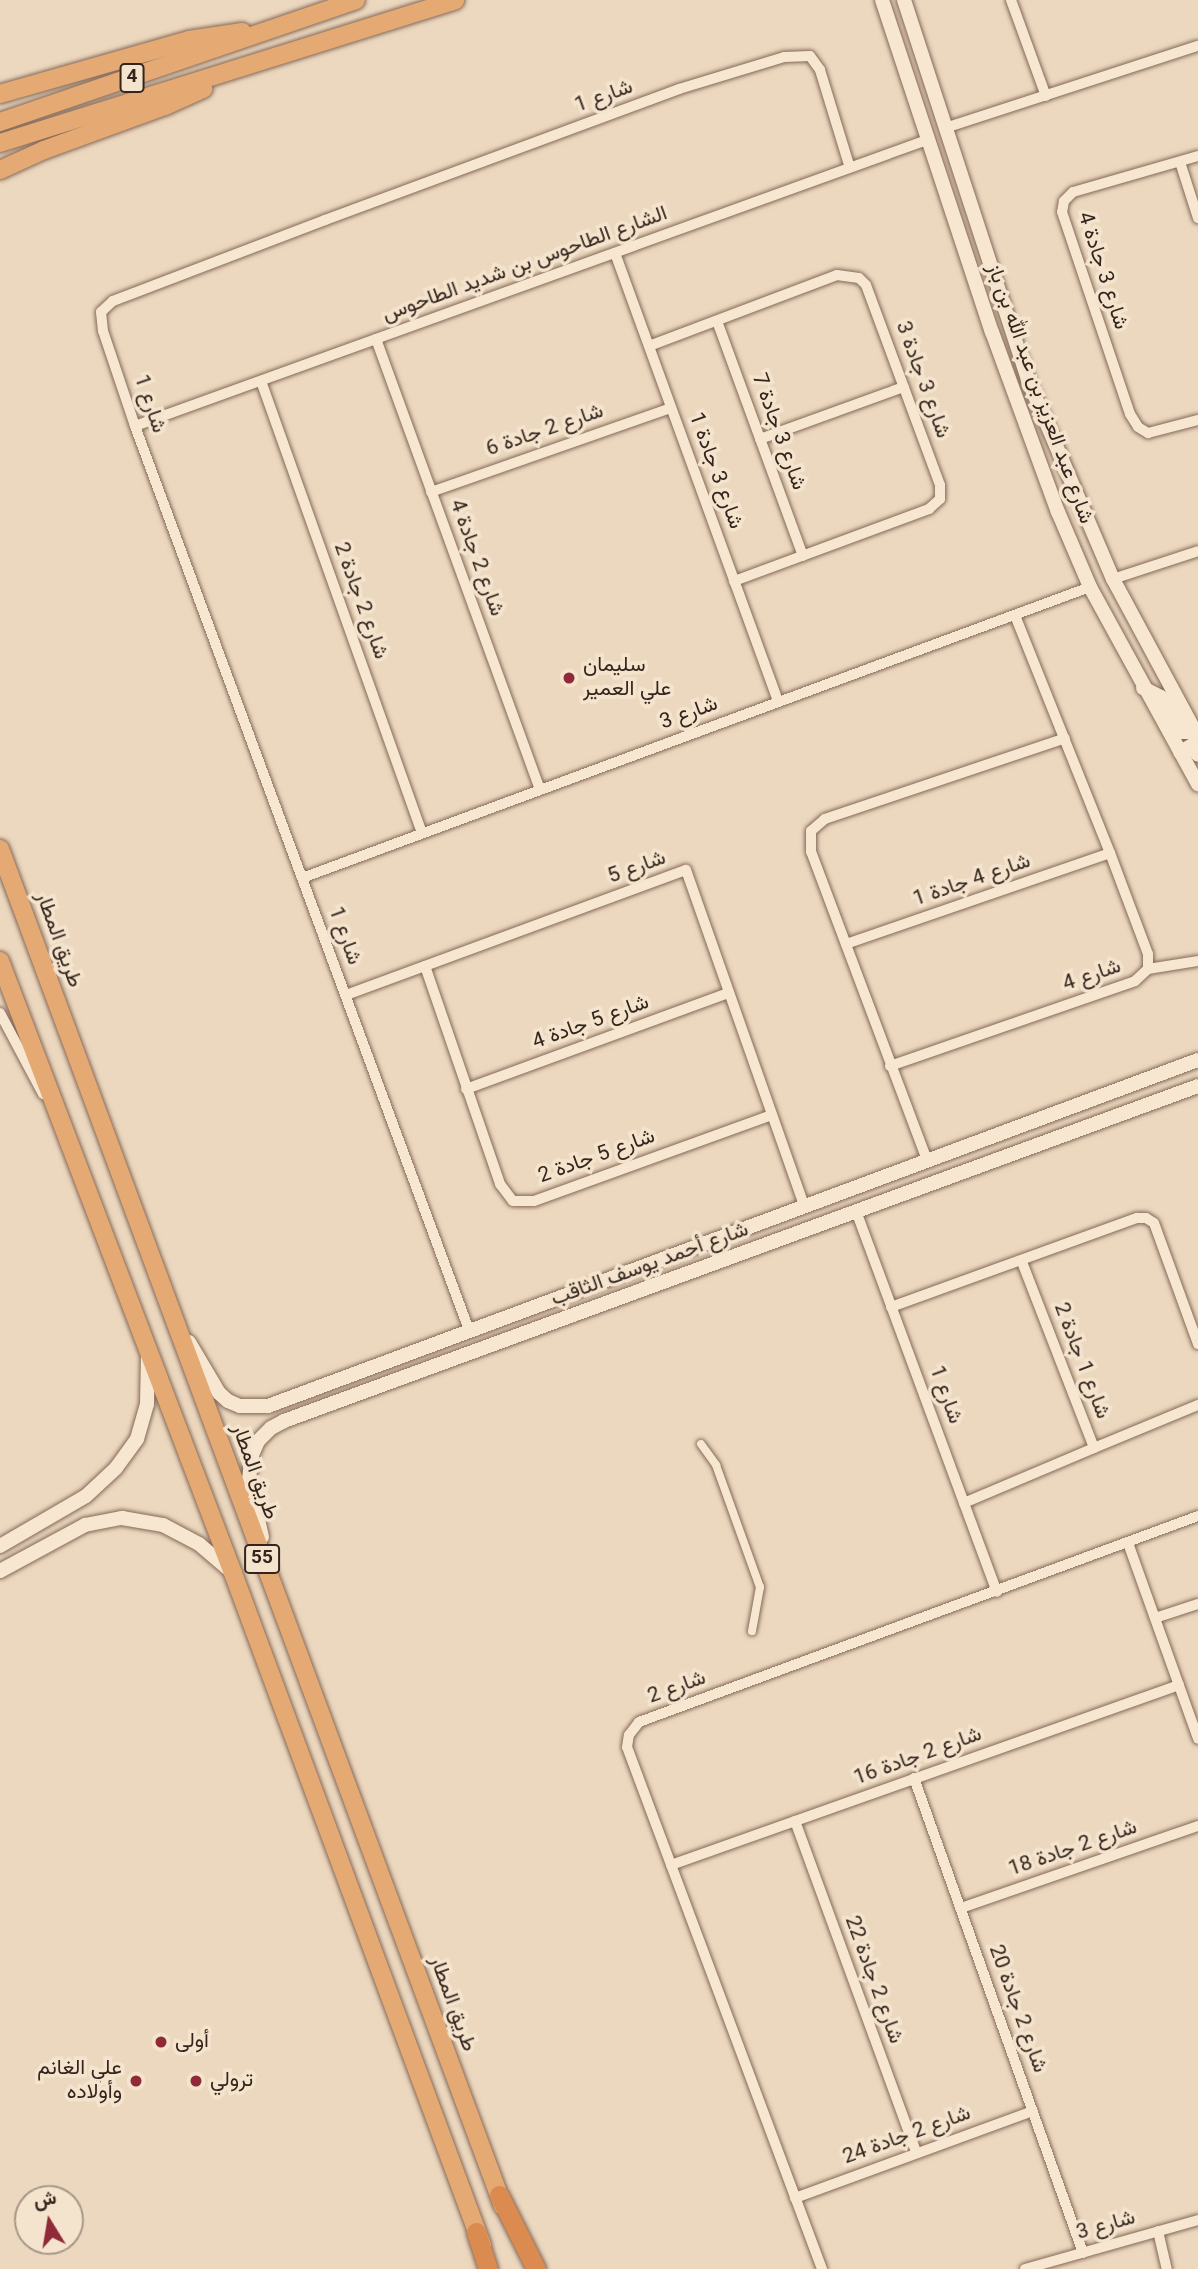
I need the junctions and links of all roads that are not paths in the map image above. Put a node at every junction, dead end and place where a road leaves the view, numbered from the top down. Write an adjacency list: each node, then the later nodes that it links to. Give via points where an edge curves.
1 (356, 0): 6 (highway, 4)
2 (455, 0): 8 (highway, 4)
3 (882, 0): 13 (street, شارع عبد العزيز بن عبد الله بن باز)
4 (904, 0): 12 (street, شارع عبد العزيز بن عبد الله بن باز)
5 (1011, 0): 10 (street)
6 (263, 31): 9 (highway, via 189,40); 11 (highway, 4)
7 (1198, 46): 10 (street)
8 (239, 68): 14 (highway, 4); 18 (highway, via 165,106)
9 (0, 94)
10 (1046, 96): 12 (street)
11 (0, 121)
12 (945, 128): 25 (street, شارع عبد العزيز بن عبد الله بن باز)
13 (927, 140): 17 (street, الشارع الطاحوس بن شديد الطاحوس); 22 (street, شارع عبد العزيز بن عبد الله بن باز)
14 (0, 144)
15 (1198, 156): 16 (street, شارع 3 جادة 4)
16 (1180, 162): 19 (street); 30 (street, شارع 3 جادة 4, via 1073,192 1064,201 1062,212 1134,421 1148,433)
17 (850, 168): 20 (street, الشارع الطاحوس بن شديد الطاحوس); 31 (street, شارع 1, via 820,70 810,56 784,57 680,89 325,219 105,306 101,312 103,331)
18 (0, 170)
19 (1198, 218)
20 (615, 253): 23 (street, الشارع الطاحوس بن شديد الطاحوس); 24 (street, شارع 3 جادة 1)
21 (717, 321): 24 (street, شارع 3 جادة 3); 27 (street, شارع 3 جادة 3, via 837,275 859,278 866,285); 32 (street, شارع 3 جادة 7)
22 (992, 332): 25 (street, via 1000,339 1013,379 1016,383); 28 (street, شارع عبد العزيز بن عبد الله بن باز)
23 (376, 339): 26 (street, الشارع الطاحوس بن شديد الطاحوس); 34 (street, شارع 2 جادة 4)
24 (649, 346): 29 (street, شارع 3 جادة 1)
25 (1028, 380): 33 (street, شارع عبد العزيز بن عبد الله بن باز)
26 (261, 381): 31 (street, الشارع الطاحوس بن شديد الطاحوس); 49 (street, شارع 2 جادة 2)
27 (904, 387): 32 (street); 36 (street, شارع 3 جادة 3, via 940,485 940,499 929,509)
28 (1014, 397): 33 (street, via 1024,396); 39 (street, شارع عبد العزيز بن عبد الله بن باز)
29 (671, 408): 34 (street, شارع 2 جادة 6); 38 (street, شارع 3 جادة 1)
30 (1198, 420)
31 (135, 426): 52 (street, شارع 1)
32 (760, 439): 36 (street, شارع 3 جادة 7)
33 (1058, 454): 37 (street, شارع عبد العزيز بن عبد الله بن باز)
34 (431, 492): 48 (street, شارع 2 جادة 4)
35 (1196, 554): 37 (street)
36 (803, 556): 38 (street, شارع 3 جادة 3)
37 (1113, 579): 43 (street, شارع عبد العزيز بن عبد الله بن باز)
38 (734, 581): 42 (street, شارع 3 جادة 1)
39 (1090, 587): 40 (street, شارع 3); 41 (street, شارع عبد العزيز بن عبد الله بن باز)
40 (1015, 615): 42 (street, شارع 3); 44 (street, شارع 4)
41 (1142, 687): 43 (street, via 1161,697 1181,732); 45 (street, شارع عبد العزيز بن عبد الله بن باز)
42 (778, 702): 48 (street, شارع 3)
43 (1196, 733)
44 (1065, 738): 51 (street, شارع 4); 53 (street, via 825,819 811,831 811,852)
45 (1180, 752): 46 (street, via 1191,746); 47 (street, شارع عبد العزيز بن عبد الله بن باز)
46 (1198, 755)
47 (1198, 783)
48 (540, 789): 49 (street, شارع 3)
49 (422, 834): 52 (street, شارع 3)
50 (0, 849): 74 (highway, طريق المطار / 55)
51 (1110, 853): 53 (street, شارع 4 جادة 1); 57 (street, شارع 4, via 1148,954)
52 (302, 878): 59 (street, شارع 1)
53 (846, 944): 62 (street)
54 (0, 961): 66 (highway, 55)
55 (1198, 961): 57 (street)
56 (425, 966): 58 (street, شارع 5, via 686,870); 59 (street, شارع 5); 64 (street, شارع 5 جادة 2)
57 (1148, 969): 62 (street, شارع 4, via 1135,981)
58 (729, 993): 64 (street, شارع 5 جادة 4); 65 (street, شارع 5)
59 (346, 995): 75 (street, شارع 1)
60 (0, 1013): 66 (street)
61 (1198, 1060): 67 (street, شارع أحمد يوسف الثاقب)
62 (890, 1066): 67 (street)
63 (1198, 1086): 69 (street, شارع أحمد يوسف الثاقب)
64 (466, 1089): 65 (street, شارع 5 جادة 2, via 500,1184 513,1201 534,1201)
65 (772, 1115): 68 (street, شارع 5)
66 (63, 1133): 77 (highway, 55)
67 (927, 1160): 68 (street, شارع أحمد يوسف الثاقب)
68 (804, 1205): 70 (street, شارع أحمد يوسف الثاقب)
69 (856, 1211): 71 (street, شارع أحمد يوسف الثاقب); 73 (street, شارع 1)
70 (773, 1217): 71 (street, via 765,1229 728,1246); 75 (street, شارع أحمد يوسف الثاقب)
71 (731, 1258): 80 (street, شارع أحمد يوسف الثاقب)
72 (1022, 1262): 73 (street); 76 (street, via 1146,1218 1154,1223); 82 (street, شارع 1 جادة 2)
73 (891, 1307): 83 (street, شارع 1)
74 (169, 1309): 78 (street, شارع أحمد يوسف الثاقب, via 219,1393 240,1406 268,1406); 89 (highway, طريق المطار / 55)
75 (469, 1330): 78 (street, شارع أحمد يوسف الثاقب)
76 (1198, 1343)
77 (148, 1355): 86 (street, via 147,1404 137,1439 116,1468 86,1496); 88 (highway, 55)
78 (342, 1377): 80 (street, via 328,1394 290,1410)
79 (1198, 1405): 82 (street, شارع 1 جادة 2)
80 (284, 1422): 89 (street, شارع أحمد يوسف الثاقب, via 258,1441 250,1466)
81 (701, 1444): 93 (street, via 716,1465 760,1587)
82 (1094, 1447): 83 (street)
83 (964, 1503): 90 (street, شارع 1)
84 (1198, 1516): 85 (street, شارع 2)
85 (1128, 1543): 90 (street, شارع 2); 92 (street)
86 (0, 1546)
87 (0, 1571): 88 (street, via 85,1525 122,1518 163,1525 199,1544)
88 (233, 1573): 107 (highway, 55)
89 (271, 1583): 103 (highway, طريق المطار / 55)
90 (997, 1592): 99 (street, شارع 2, via 639,1722 627,1747)
91 (1198, 1604): 92 (street)
92 (1155, 1618): 94 (street)
93 (752, 1631)
94 (1178, 1685): 95 (street); 96 (street, شارع 2 جادة 16)
95 (1198, 1739)
96 (914, 1778): 97 (street, شارع 2 جادة 16); 100 (street, شارع 2 جادة 20)
97 (795, 1821): 99 (street, شارع 2 جادة 16); 102 (street, شارع 2 جادة 22)
98 (1198, 1826): 100 (street, شارع 2 جادة 18)
99 (671, 1865): 104 (street, شارع 2)
100 (961, 1908): 101 (street, شارع 2 جادة 20)
101 (1033, 2111): 102 (street, شارع 2 جادة 24); 108 (street, شارع 2 جادة 20)
102 (916, 2152): 104 (street, شارع 2 جادة 24)
103 (499, 2195): 110 (highway, طريق المطار / 55); 111 (highway)
104 (795, 2198): 112 (street, شارع 2)
105 (1198, 2220): 106 (street, شارع 3)
106 (1158, 2231): 108 (street, شارع 3); 114 (street)
107 (477, 2232): 109 (highway)
108 (1083, 2253): 113 (street, شارع 3)
109 (489, 2269)
110 (524, 2269)
111 (536, 2269)
112 (822, 2269)
113 (1025, 2269)
114 (1167, 2269)

